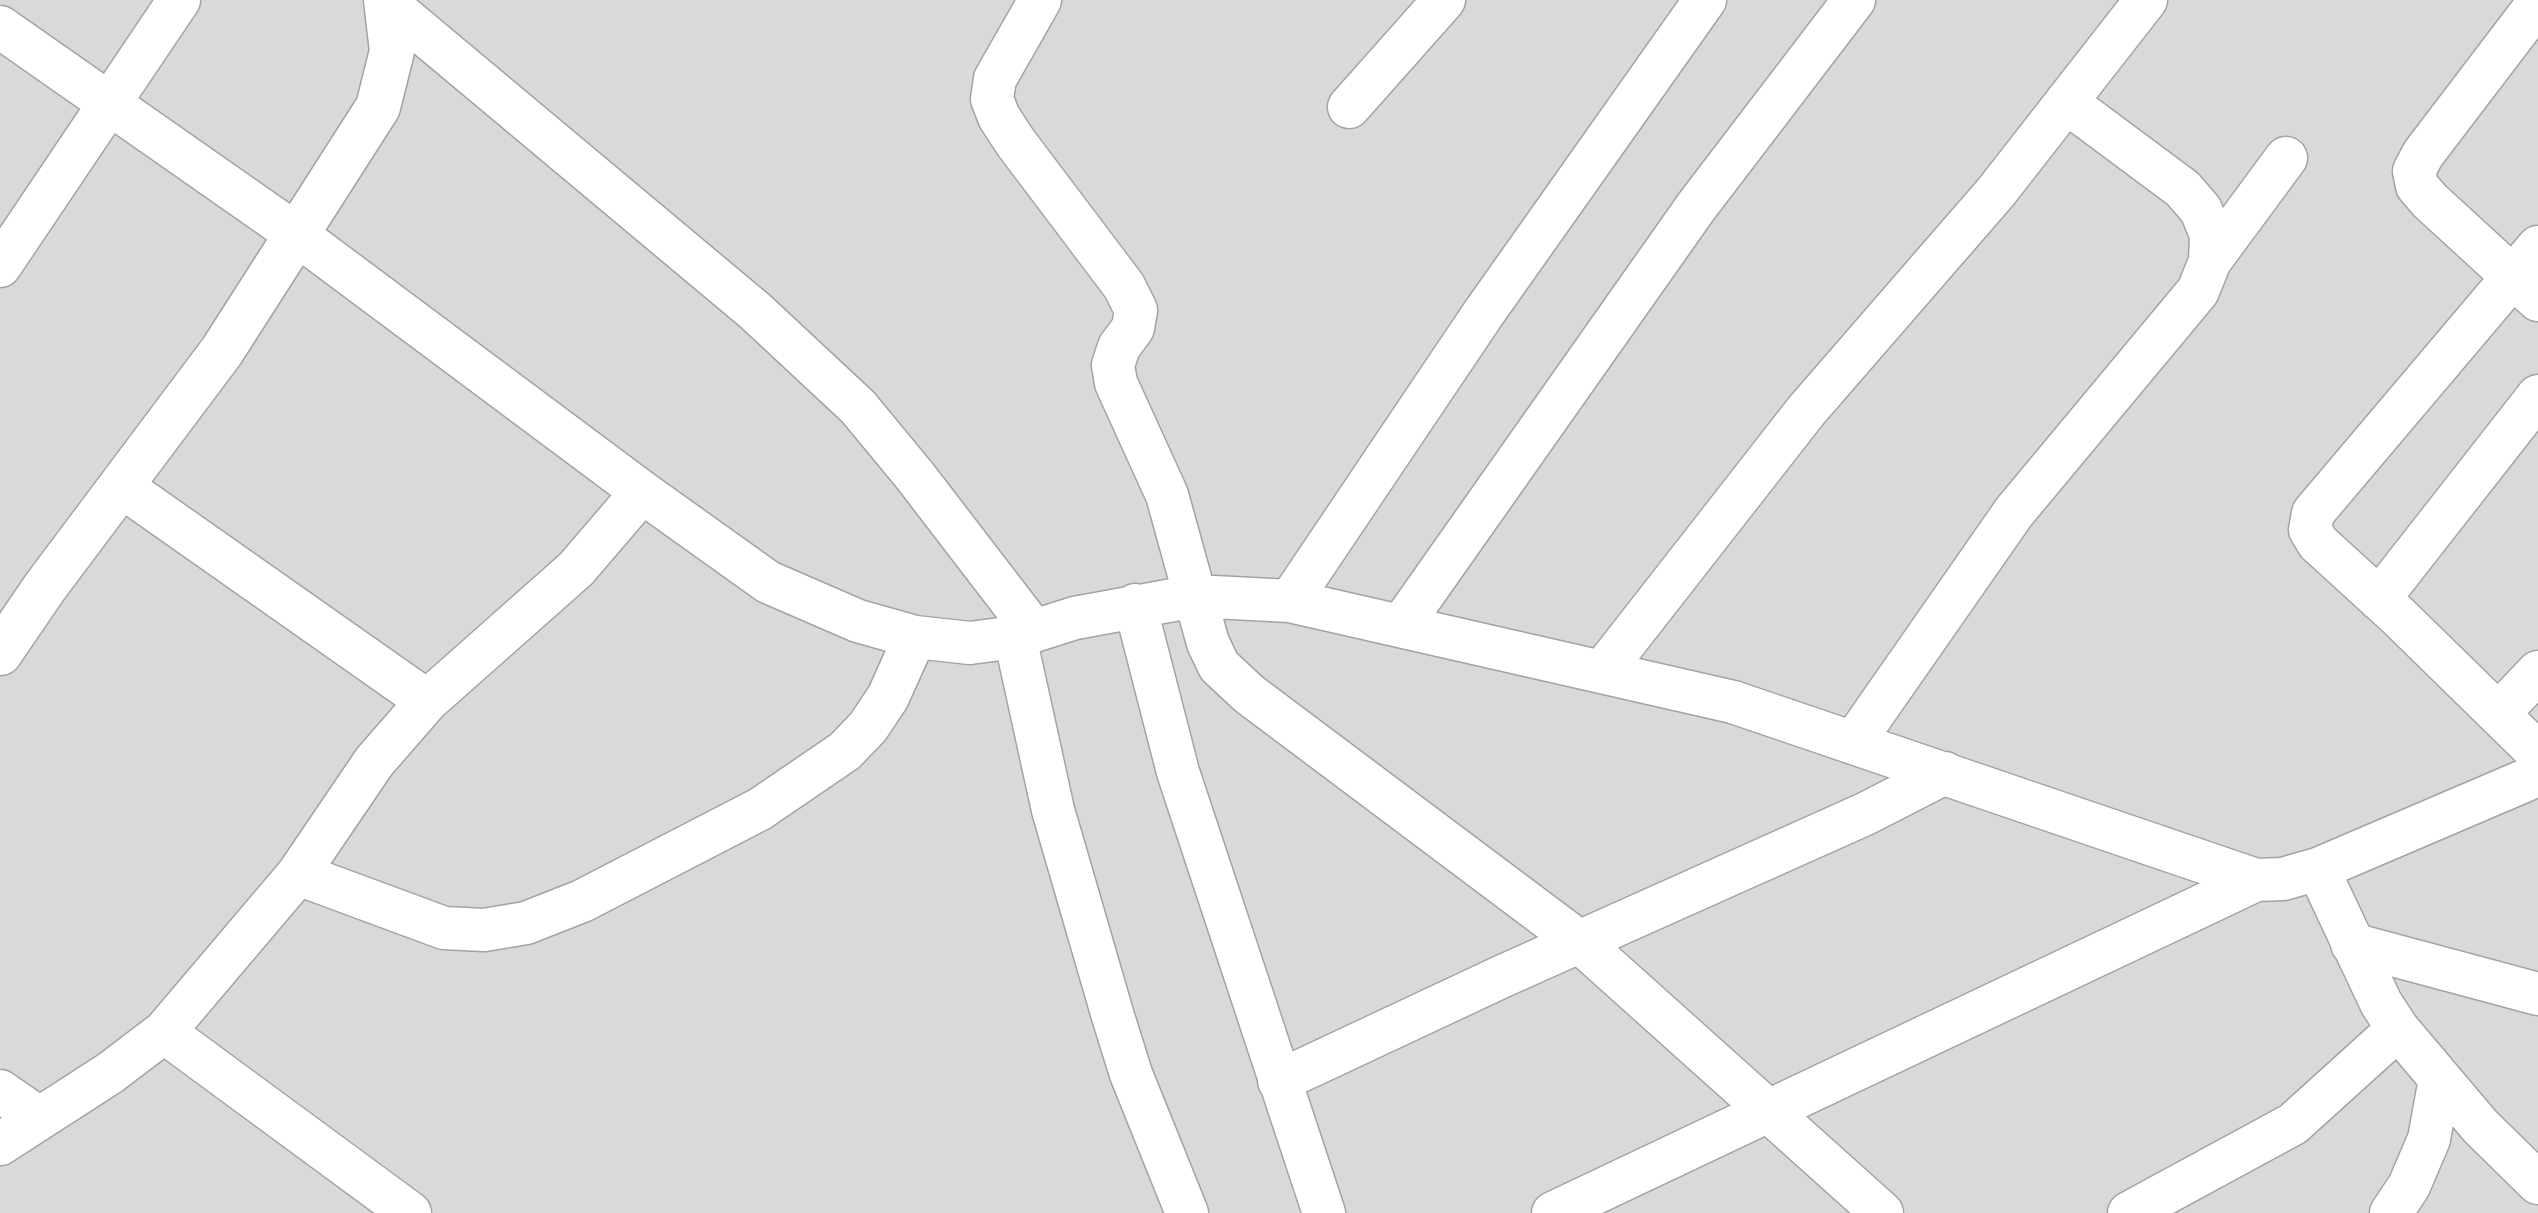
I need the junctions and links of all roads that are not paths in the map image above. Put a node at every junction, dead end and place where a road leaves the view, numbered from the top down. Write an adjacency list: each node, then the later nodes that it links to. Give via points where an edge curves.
1 (179, 0): 10 (street)
2 (1040, 0): 21 (street, via 995,79 992,99 1016,143 1124,286 1136,310 1133,328 1113,365 1116,383 1167,495)
3 (1444, 0): 12 (street)
4 (1705, 0): 23 (street, via 1483,314)
5 (1854, 0): 25 (street, via 1696,207)
6 (2146, 0): 11 (street)
7 (387, 2): 14 (street, via 392,51 378,107); 26 (street, via 755,311 858,407 915,476)
8 (2538, 3): 17 (street, via 2414,171 2417,186 2430,201)
9 (0, 27): 10 (street)
10 (110, 102): 14 (street); 16 (street)
11 (2066, 102): 15 (street, via 2183,189 2201,210 2211,235); 29 (street, via 1996,192 1806,411)
12 (1349, 107)
13 (2286, 158): 15 (street)
14 (296, 234): 19 (street, via 222,351); 20 (street)
15 (2210, 261): 33 (street, via 2198,291 2014,512)
16 (0, 266)
17 (2530, 275): 22 (street, via 2313,513 2310,530 2318,543)
18 (2538, 396): 22 (street)
19 (121, 486): 28 (street); 31 (street)
20 (642, 492): 27 (street, via 768,582 858,621); 31 (street, via 576,569)
21 (1195, 596): 23 (street); 24 (street); 40 (street, via 1219,666 1249,694)
22 (2379, 599): 32 (street)
23 (1290, 601): 25 (street)
24 (1135, 605): 26 (street); 46 (street, via 1178,772)
25 (1401, 626): 29 (street)
26 (1024, 634): 27 (street, via 970,643); 53 (street, via 1053,810 1131,1074)
27 (915, 637): 38 (street, via 888,697 845,751 760,809 582,901 526,923 484,930 444,928)
28 (0, 653)
29 (1602, 672): 33 (street, via 1733,702)
30 (2538, 672): 32 (street)
31 (427, 701): 38 (street, via 374,762)
32 (2498, 714): 34 (street)
33 (1853, 743): 35 (street)
34 (2538, 753)
35 (1945, 773): 39 (street); 40 (street)
36 (2538, 775): 37 (street)
37 (2318, 869): 39 (street); 41 (street)
38 (298, 874): 44 (street)
39 (2256, 880): 48 (street)
40 (1581, 943): 46 (street); 48 (street)
41 (2352, 944): 42 (street); 43 (street)
42 (2538, 994)
43 (2398, 1029): 45 (street); 57 (street, via 2293,1124)
44 (164, 1032): 49 (street); 52 (street)
45 (2440, 1079): 51 (street); 58 (street, via 2429,1139)
46 (1279, 1081): 54 (street)
47 (0, 1091): 49 (street)
48 (1770, 1110): 55 (street); 56 (street)
49 (39, 1118): 50 (street)
50 (0, 1144)
51 (2538, 1183)
52 (410, 1213)
53 (1187, 1213)
54 (1324, 1213)
55 (1553, 1213)
56 (1882, 1213)
57 (2129, 1213)
58 (2391, 1213)

